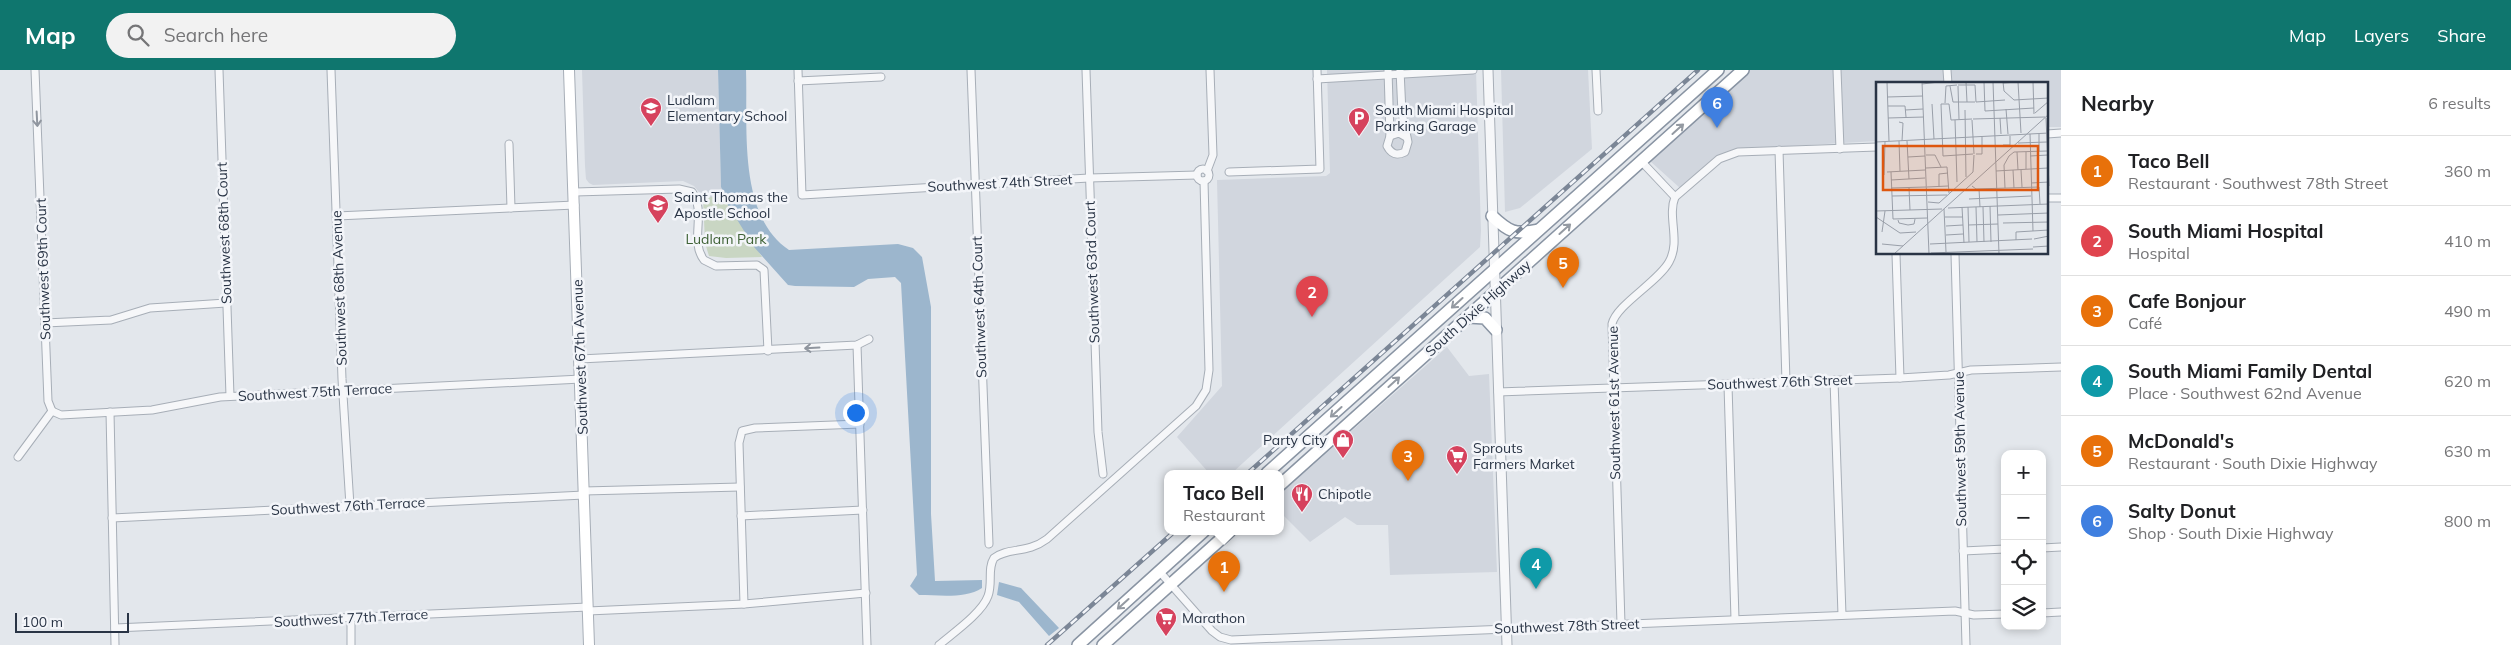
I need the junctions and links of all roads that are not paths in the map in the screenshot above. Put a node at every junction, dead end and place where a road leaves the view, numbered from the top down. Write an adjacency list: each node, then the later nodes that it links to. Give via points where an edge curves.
1 (35, 70): 54 (street, Southwest 69th Court, one-way to 54)
2 (219, 70): 52 (street, Southwest 68th Court)
3 (331, 70): 45 (street, Southwest 68th Avenue)
4 (569, 70): 39 (main road, Southwest 67th Avenue)
5 (798, 70): 20 (street)
6 (972, 70): 38 (street, Southwest 64th Court)
7 (1086, 70): 36 (street, Southwest 63rd Court)
8 (1210, 70): 33 (street, via 1213,155)
9 (1317, 70): 19 (street)
10 (1473, 70): 17 (street)
11 (1488, 70): 46 (street)
12 (1596, 70): 21 (street)
13 (1718, 70): 22 (highway, South Dixie Highway)
14 (1743, 70): 32 (highway, South Dixie Highway, one-way to 14)
15 (1837, 70): 29 (street)
16 (1388, 72): 17 (street); 19 (street); 25 (street)
17 (1400, 72): 26 (street)
18 (881, 77): 20 (street)
19 (1317, 79): 34 (street, via 1320,169)
20 (798, 81): 38 (street, Southwest 74th Street, via 802,195)
21 (1598, 111)
22 (1648, 132): 31 (highway, South Dixie Highway); 32 (highway)
23 (2061, 133): 24 (street)
24 (2048, 134)
25 (1390, 136): 26 (street, via 1400,133); 26 (street, via 1388,148 1398,154 1408,148)
26 (1406, 138)
27 (509, 144): 44 (street)
28 (1876, 148): 29 (street)
29 (1840, 149): 30 (street)
30 (1779, 150): 40 (street, via 1744,151 1724,156); 65 (street)
31 (1616, 161): 32 (highway); 47 (highway, South Dixie Highway)
32 (1641, 161): 40 (street); 51 (highway, South Dixie Highway, one-way to 32)
33 (1207, 171): 35 (street, via 1200,170); 37 (street, via 1209,177)
34 (1229, 172)
35 (1197, 175): 36 (street, Southwest 74th Street); 37 (street)
36 (1089, 178): 38 (street, Southwest 74th Street); 76 (street, Southwest 63rd Court, via 1098,441)
37 (1204, 181): 112 (street, via 1209,370 1206,390 1196,406 1047,539 1029,549 996,556 991,565 988,596 980,608)
38 (975, 184): 86 (street, Southwest 64th Court)
39 (575, 192): 43 (main road, Southwest 67th Avenue); 58 (street, via 679,188 694,194 698,208 698,247 704,260 716,266 754,264 763,268)
40 (1675, 196): 67 (street, Southwest 61st Avenue, via 1675,241 1670,261 1612,320)
41 (2048, 198): 42 (street)
42 (2061, 198)
43 (575, 205): 44 (street); 59 (main road, Southwest 67th Avenue)
44 (512, 208): 45 (street)
45 (337, 216): 68 (street, Southwest 68th Avenue)
46 (1492, 216): 47 (highway, via 1505,228 1517,233); 50 (street)
47 (1540, 229): 50 (highway, South Dixie Highway)
48 (1896, 255): 62 (street)
49 (1955, 255): 61 (street, Southwest 59th Avenue)
50 (1493, 271): 51 (street); 75 (highway, South Dixie Highway, one-way to 75)
51 (1495, 292): 53 (highway, South Dixie Highway); 55 (street)
52 (226, 303): 54 (street, via 150,308 111,320); 70 (street, Southwest 68th Court)
53 (1468, 317): 55 (highway, via 1483,317); 77 (highway, South Dixie Highway, one-way to 53)
54 (46, 323): 71 (street, Southwest 69th Court, via 48,401)
55 (1496, 330): 69 (street)
56 (869, 339): 57 (street)
57 (857, 345): 58 (street, one-way to 58); 73 (street)
58 (768, 351): 59 (street)
59 (580, 359): 63 (main road, Southwest 67th Avenue)
60 (2061, 366): 61 (street, Southwest 76th Street)
61 (1958, 373): 62 (street, Southwest 76th Street); 90 (street, Southwest 59th Avenue)
62 (1900, 378): 64 (street, Southwest 76th Street)
63 (581, 379): 68 (street, Southwest 75th Terrace); 79 (main road, Southwest 67th Avenue)
64 (1834, 380): 65 (street, Southwest 76th Street); 100 (street)
65 (1786, 382): 66 (street, Southwest 76th Street)
66 (1728, 385): 67 (street, Southwest 76th Street); 102 (street)
67 (1613, 388): 69 (street, Southwest 76th Street); 103 (street, Southwest 61st Avenue)
68 (343, 391): 70 (street, Southwest 75th Terrace); 80 (street, Southwest 68th Avenue)
69 (1498, 392): 105 (street)
70 (230, 396): 72 (street, Southwest 75th Terrace, via 161,409)
71 (52, 411): 72 (street, Southwest 75th Terrace, via 61,415); 74 (street)
72 (110, 412): 83 (street)
73 (860, 424): 78 (street, via 742,431 739,443); 81 (street)
74 (18, 457)
75 (1271, 470)
76 (1103, 474)
77 (1284, 481)
78 (740, 487): 79 (street, Southwest 76th Terrace); 82 (street)
79 (584, 493): 80 (street, Southwest 76th Terrace); 95 (main road, Southwest 67th Avenue)
80 (350, 506): 83 (street, Southwest 76th Terrace)
81 (863, 510): 82 (street); 93 (street)
82 (741, 516): 94 (street)
83 (112, 518): 104 (street)
84 (1200, 535): 91 (highway)
85 (1226, 535): 92 (highway)
86 (989, 544)
87 (2061, 547): 88 (street)
88 (2046, 548)
89 (2001, 549): 90 (street)
90 (1963, 551): 97 (street, Southwest 59th Avenue)
91 (1159, 571): 92 (street, Southwest 78th Street); 113 (highway, one-way to 113)
92 (1171, 584): 106 (street, Southwest 78th Street); 114 (highway)
93 (866, 593): 94 (street, Southwest 77th Terrace); 111 (street)
94 (744, 604): 95 (street, Southwest 77th Terrace)
95 (588, 609): 101 (street, Southwest 77th Terrace); 110 (main road, Southwest 67th Avenue)
96 (2061, 612): 98 (street)
97 (1965, 613): 99 (street, Southwest 78th Street); 100 (street, Southwest 78th Street); 116 (street, Southwest 59th Avenue)
98 (2046, 613)
99 (2001, 614)
100 (1842, 615): 102 (street, Southwest 78th Street)
101 (351, 618): 104 (street, Southwest 77th Terrace); 109 (street)
102 (1735, 619): 103 (street, Southwest 78th Street)
103 (1621, 624): 105 (street, Southwest 78th Street)
104 (115, 628): 108 (street)
105 (1506, 628): 107 (street, Southwest 78th Street); 115 (street)
106 (1223, 642): 107 (street, Southwest 78th Street)
107 (1279, 642)
108 (115, 645)
109 (351, 645)
110 (590, 645)
111 (867, 645)
112 (939, 645)
113 (1078, 645)
114 (1102, 645)
115 (1507, 645)
116 (1966, 645)

